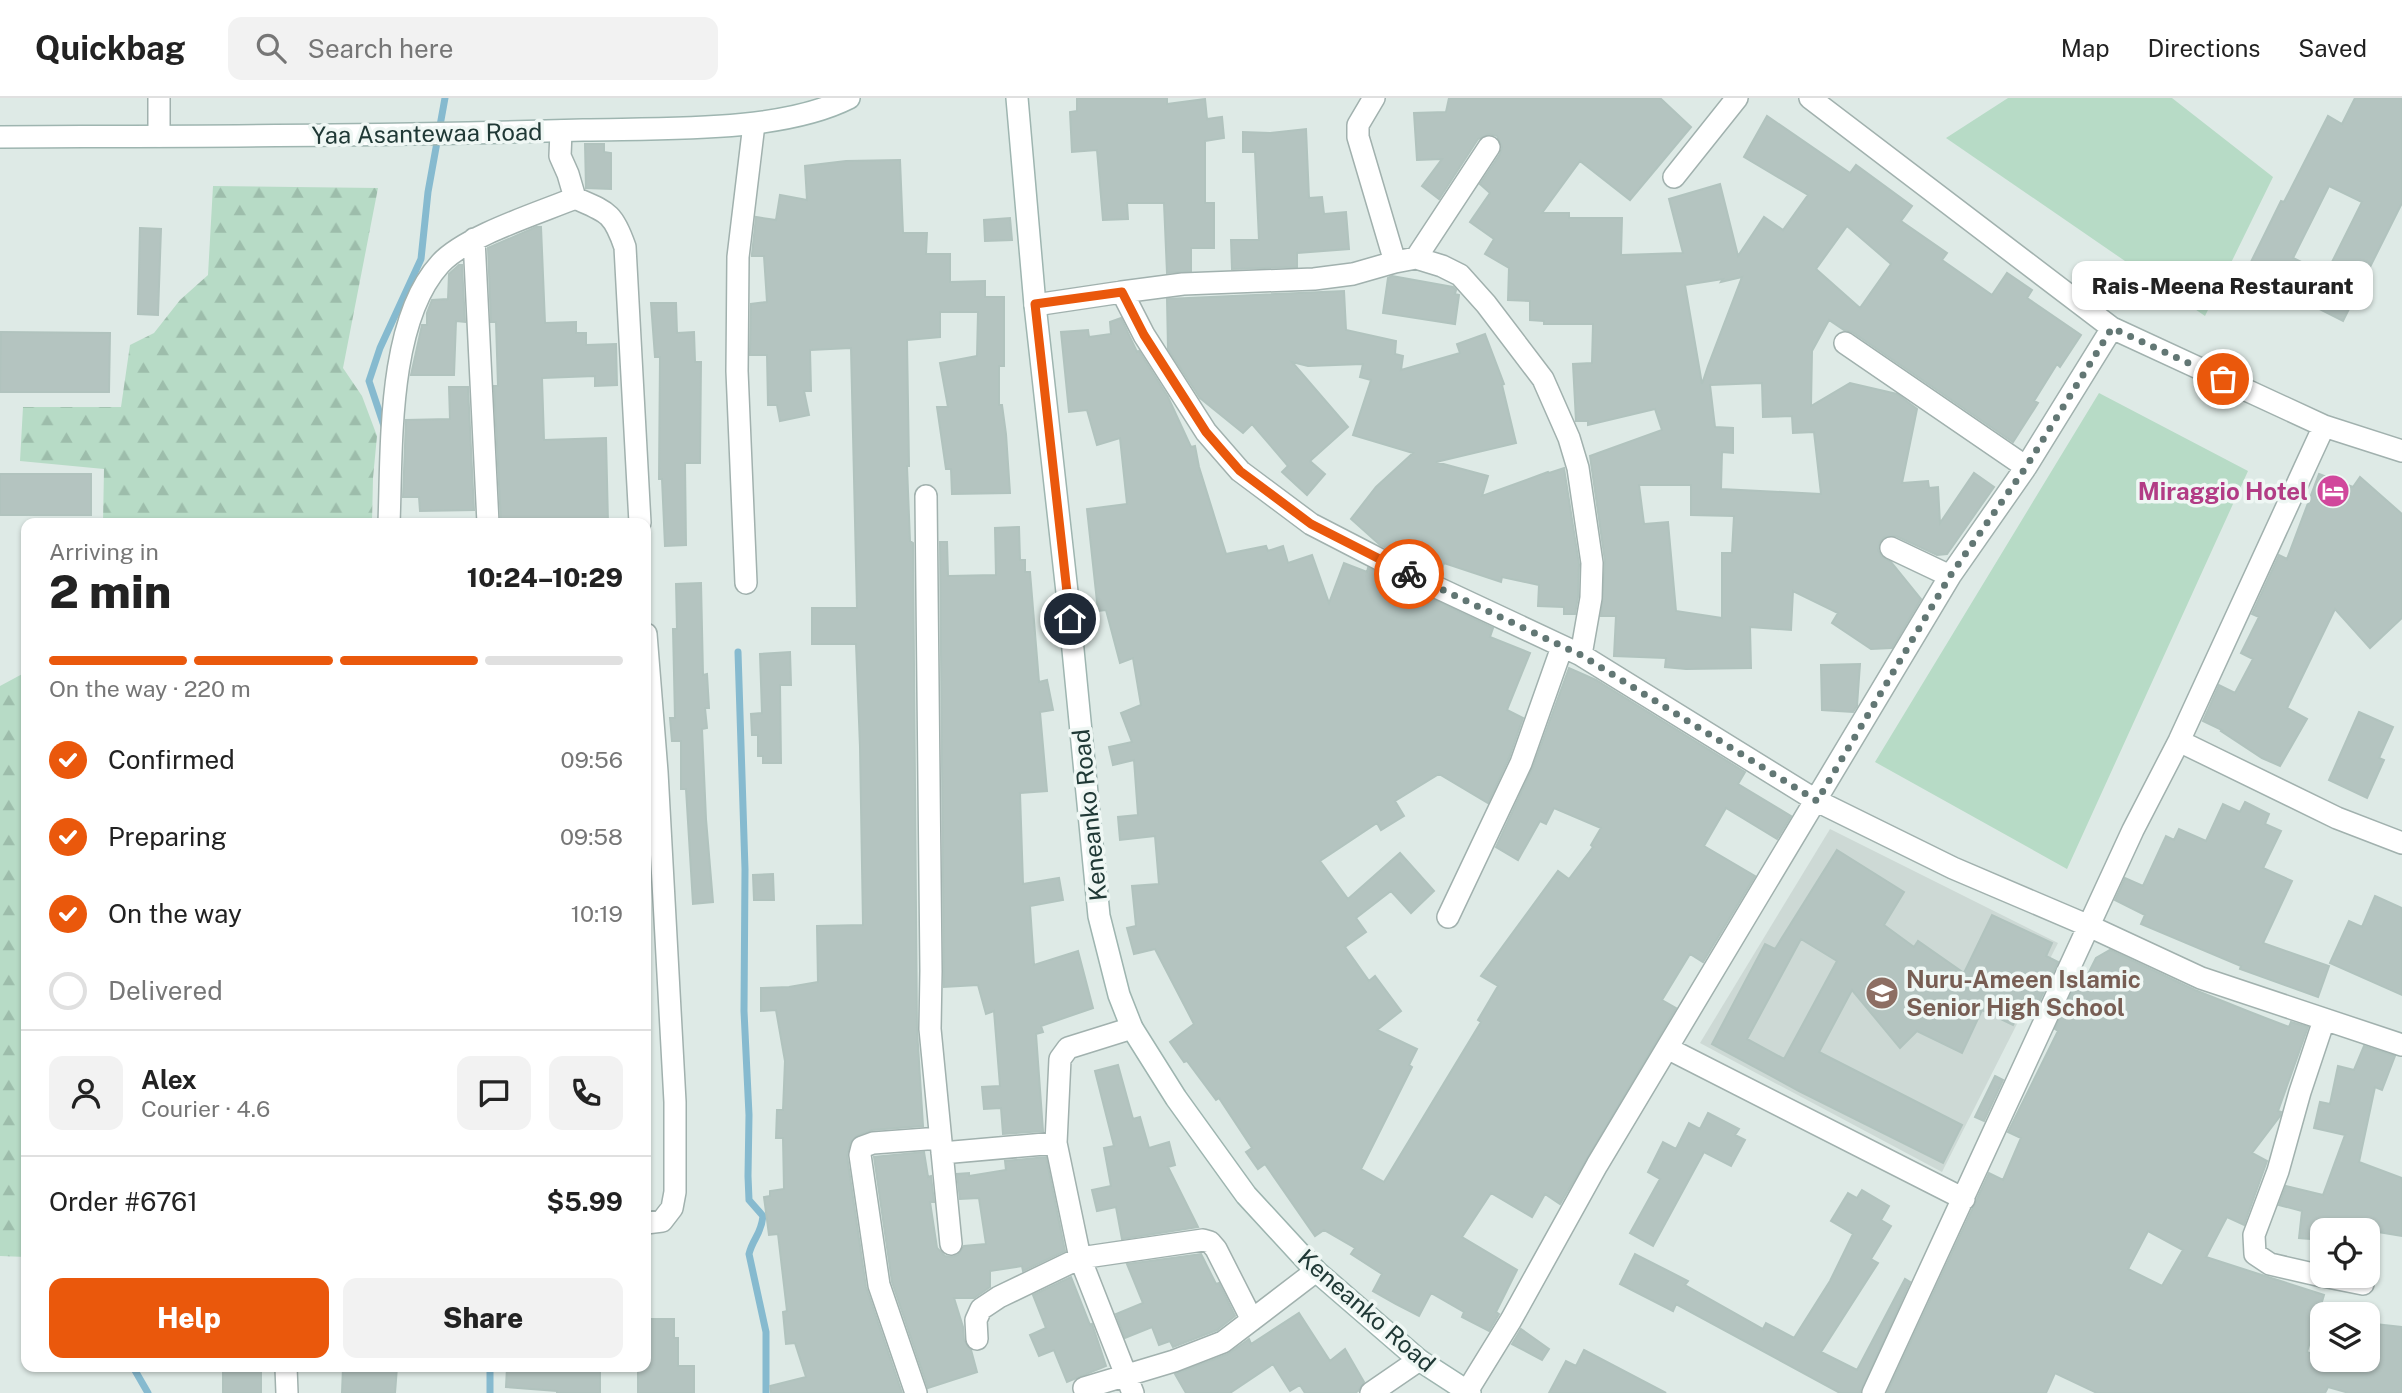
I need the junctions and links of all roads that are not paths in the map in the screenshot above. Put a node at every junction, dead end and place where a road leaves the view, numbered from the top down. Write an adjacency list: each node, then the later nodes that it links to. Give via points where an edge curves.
1 (159, 98): 9 (street)
2 (849, 98): 7 (street, Yaa Asantewaa Road, via 831,107)
3 (1017, 98): 18 (street, Keneanko Road)
4 (1374, 98): 16 (street, via 1357,125 1357,137)
5 (1737, 98): 12 (street)
6 (1810, 98): 19 (street)
7 (754, 124): 8 (street, Yaa Asantewaa Road); 30 (street, via 738,257 737,371)
8 (561, 131): 9 (street, Yaa Asantewaa Road); 13 (street, via 560,156)
9 (159, 136): 10 (street, Yaa Asantewaa Road)
10 (0, 137)
11 (1489, 147): 15 (street)
12 (1674, 177)
13 (575, 198): 14 (street); 27 (street, via 609,214 625,247)
14 (474, 239): 25 (street, via 440,263 405,332 396,391); 26 (street)
15 (1416, 258): 16 (street); 31 (street, via 1460,275 1486,304 1543,379 1569,438 1592,563 1591,598)
16 (1395, 262): 17 (street, via 1314,279 1183,284)
17 (1122, 292): 18 (street); 31 (street, via 1206,432 1240,471 1311,524)
18 (1035, 304): 39 (street, Keneanko Road, via 1099,916 1107,956)
19 (2112, 328): 21 (street); 23 (street)
20 (1845, 343): 23 (street)
21 (2324, 426): 22 (street); 33 (street)
22 (2402, 451)
23 (2026, 467): 29 (street)
24 (926, 496): 43 (street, via 930,1029)
25 (388, 518)
26 (488, 518)
27 (639, 518)
28 (1891, 548): 29 (street)
29 (1950, 576): 34 (street)
30 (746, 583)
31 (1571, 651): 34 (street); 36 (street)
32 (651, 703): 45 (street, via 675,1102 672,1208 662,1221)
33 (2179, 741): 35 (street, via 2337,818); 37 (street)
34 (1817, 801): 37 (street, via 1953,868); 41 (street)
35 (2402, 844)
36 (1448, 917)
37 (2089, 926): 38 (street, via 2201,978); 44 (street)
38 (2324, 1020): 40 (street); 49 (street, via 2254,1235 2255,1254 2270,1264)
39 (1132, 1028): 42 (street, via 1068,1048 1060,1059); 48 (street, Keneanko Road, via 1246,1195)
40 (2402, 1045)
41 (1667, 1048): 44 (street); 56 (street)
42 (1056, 1143): 43 (street); 47 (street)
43 (941, 1145): 46 (street); 58 (street, via 873,1143 862,1147 860,1155 879,1285)
44 (1964, 1199): 60 (street)
45 (651, 1222)
46 (951, 1244)
47 (1080, 1258): 50 (street, via 1210,1241); 51 (street, via 981,1309 976,1320); 54 (street)
48 (1316, 1271): 50 (street); 52 (street, Keneanko Road)
49 (2310, 1273)
50 (1252, 1320): 54 (street, via 1223,1342)
51 (977, 1339)
52 (1419, 1360): 56 (street, Keneanko Road); 59 (street)
53 (286, 1372): 57 (street)
54 (1129, 1385): 55 (street)
55 (1084, 1388)
56 (1467, 1392)
57 (286, 1393)
58 (916, 1393)
59 (1371, 1393)
60 (1873, 1393)

